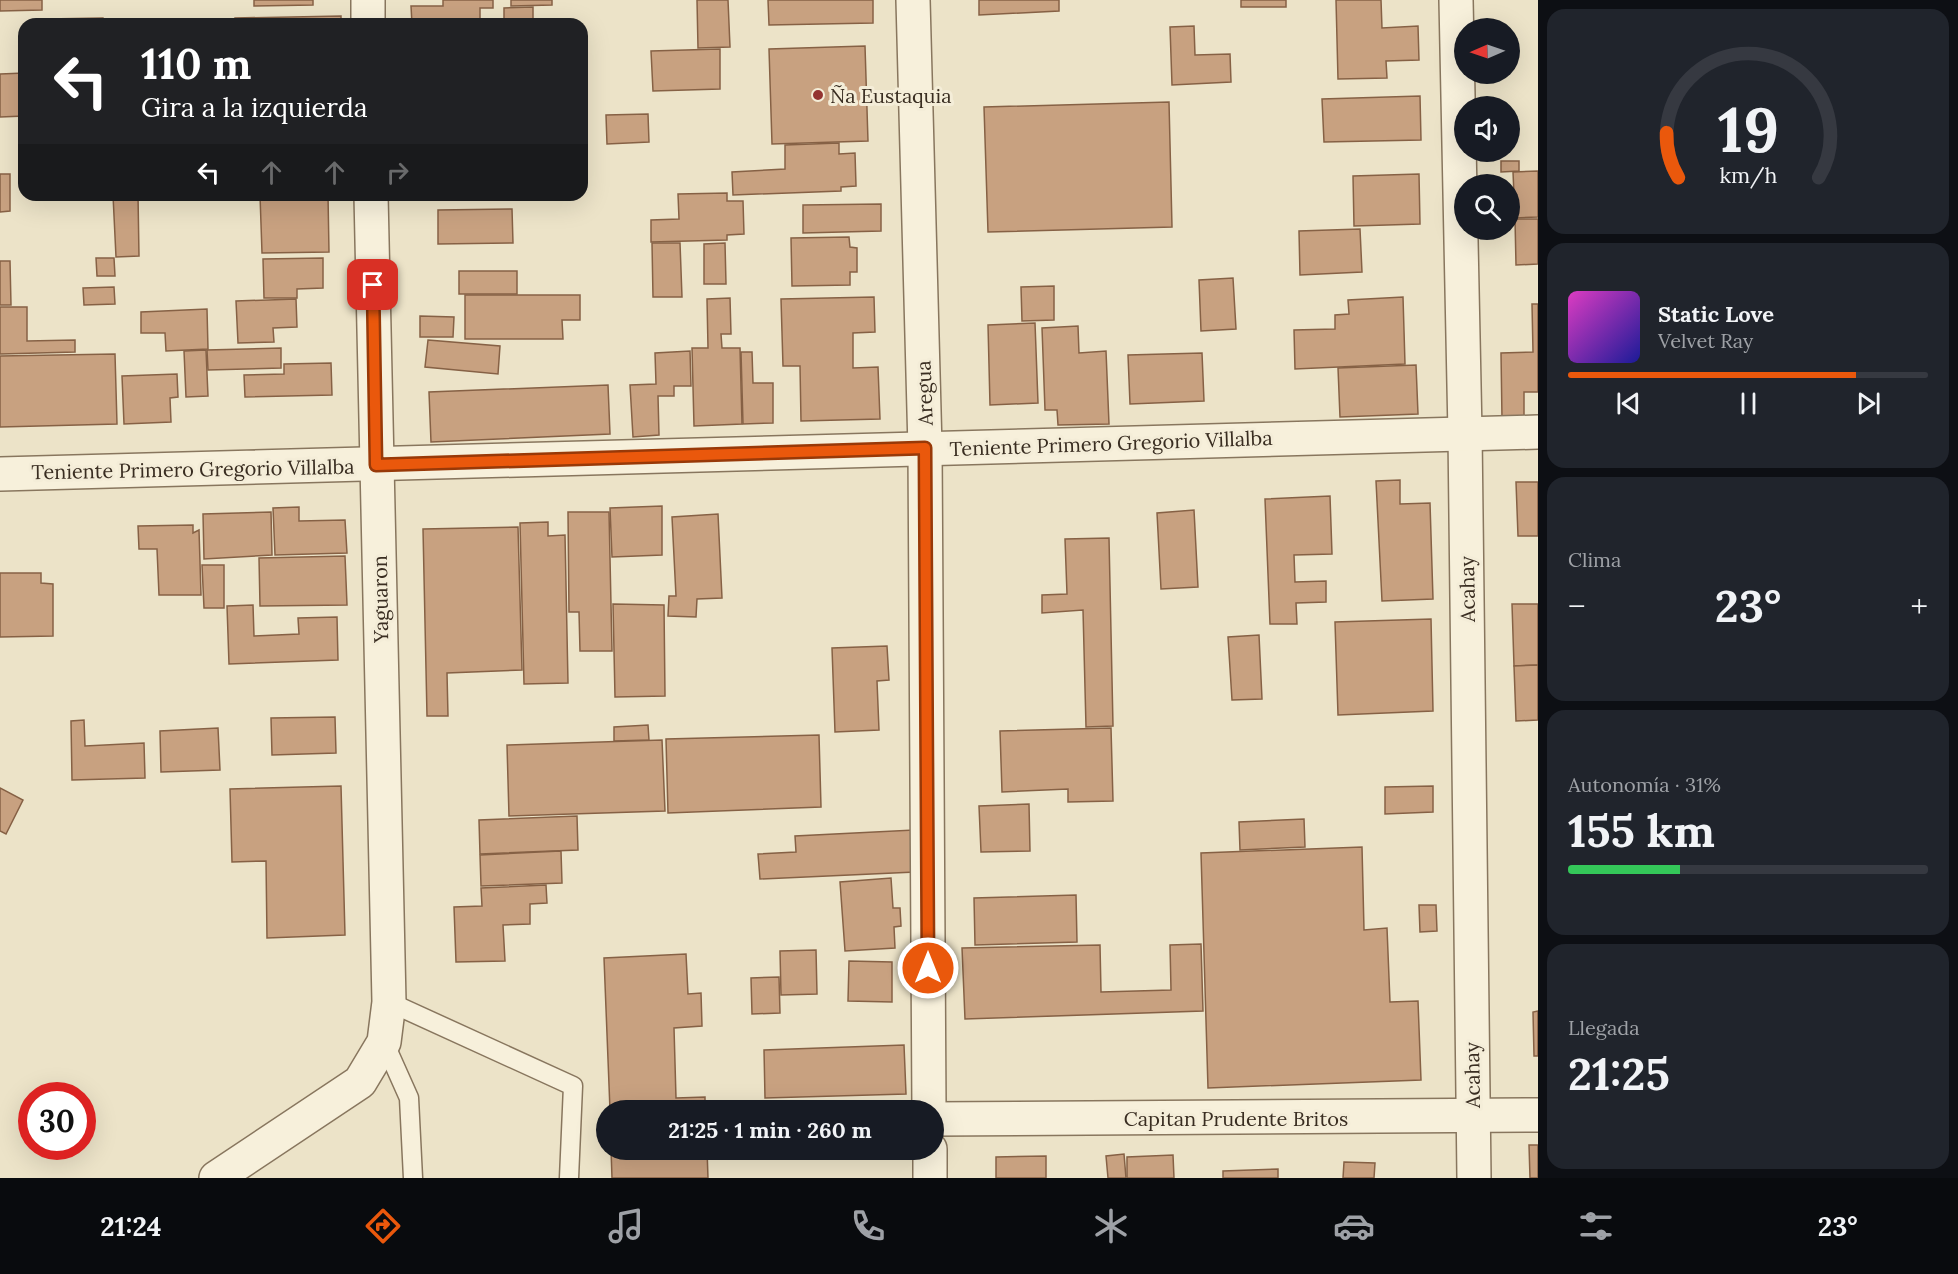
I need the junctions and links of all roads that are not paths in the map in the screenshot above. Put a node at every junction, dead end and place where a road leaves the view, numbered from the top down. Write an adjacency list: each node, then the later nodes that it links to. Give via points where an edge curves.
1 (368, 0): 4 (street)
2 (913, 0): 8 (street, Aregua)
3 (1456, 0): 7 (street, Acahay)
4 (368, 18)
5 (371, 201): 9 (street, Yaguaron)
6 (1538, 432): 7 (street, Teniente Primero Gregorio Villalba)
7 (1465, 433): 8 (street, Teniente Primero Gregorio Villalba); 15 (street, Acahay)
8 (925, 448): 9 (street, Teniente Primero Gregorio Villalba); 13 (street, Aregua)
9 (376, 465): 10 (street, Teniente Primero Gregorio Villalba); 11 (street, Yaguaron)
10 (0, 474)
11 (389, 1002): 12 (street); 18 (lane, via 573,1086)
12 (384, 1041): 19 (street, via 360,1082); 20 (lane, via 409,1098)
13 (929, 1100)
14 (1538, 1115): 15 (street, Capitan Prudente Britos)
15 (1473, 1117): 16 (street, Capitan Prudente Britos); 22 (street, Acahay)
16 (944, 1119)
17 (930, 1160): 21 (street)
18 (572, 1177)
19 (216, 1178)
20 (413, 1178)
21 (930, 1178)
22 (1474, 1178)

